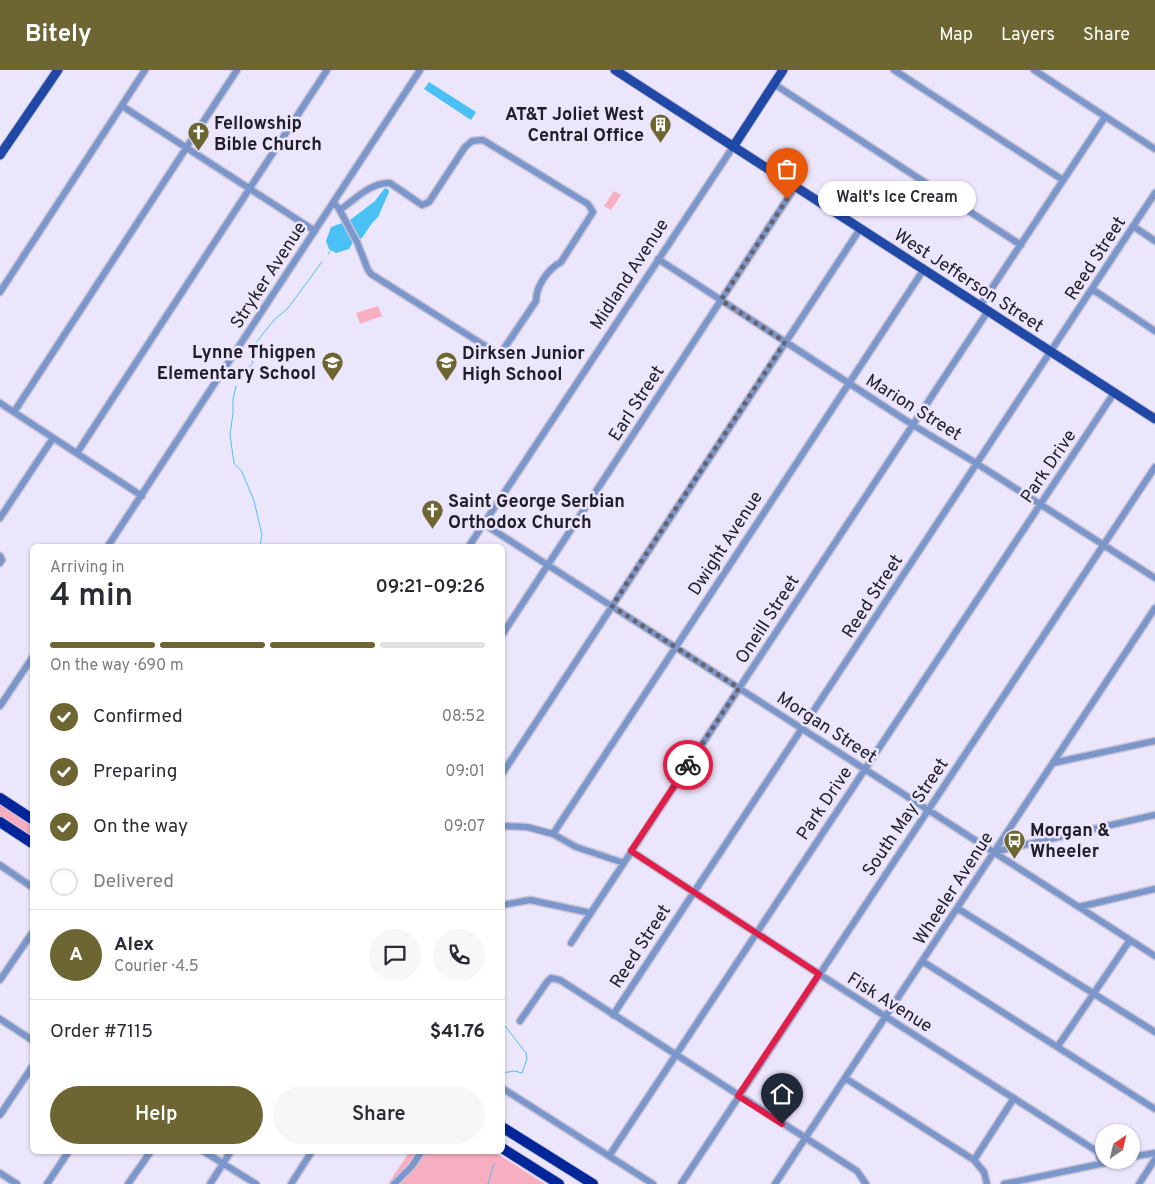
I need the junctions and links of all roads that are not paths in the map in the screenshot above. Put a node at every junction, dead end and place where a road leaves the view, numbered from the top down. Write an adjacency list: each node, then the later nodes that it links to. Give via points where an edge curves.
1 (58, 70): 16 (main road)
2 (146, 70): 11 (street)
3 (236, 70): 14 (street)
4 (327, 70): 19 (street)
5 (420, 70): 21 (street, Stryker Avenue)
6 (615, 70): 13 (main road, West Jefferson Street)
7 (783, 70): 10 (main road, Midland Avenue)
8 (894, 70): 17 (street)
9 (1034, 70): 12 (street)
10 (774, 84): 13 (main road, Midland Avenue); 27 (street)
11 (122, 106): 14 (street); 31 (street)
12 (1105, 117): 15 (street); 17 (street, Oneill Street)
13 (733, 147): 18 (main road, West Jefferson Street); 28 (street, Midland Avenue)
14 (186, 148): 19 (street); 40 (street)
15 (1155, 150)
16 (0, 155)
17 (1063, 180): 27 (street, Oneill Street)
18 (795, 187): 24 (main road, West Jefferson Street); 32 (street, Earl Street)
19 (250, 189): 25 (street); 44 (street)
20 (1155, 193): 23 (street, Reed Street)
21 (333, 203): 22 (street); 25 (street, Stryker Avenue)
22 (340, 210): 22 (street, via 372,187 386,183 422,205 429,202 465,147 472,141 483,140 588,204 593,212 561,262 552,267 536,292 536,301 498,354 371,274)
23 (1133, 226): 26 (street); 30 (street, Reed Street)
24 (860, 229): 29 (main road, West Jefferson Street); 35 (street)
25 (315, 231): 47 (street, Stryker Avenue)
26 (1155, 241)
27 (1021, 245): 33 (street, Oneill Street)
28 (658, 259): 32 (street, Marion Street); 50 (street, Midland Avenue)
29 (924, 270): 33 (main road, West Jefferson Street); 37 (street, Dwight Avenue)
30 (1092, 289): 34 (street); 36 (street, Reed Street)
31 (0, 292)
32 (721, 300): 35 (street, Marion Street); 54 (street, Earl Street)
33 (984, 308): 36 (main road, West Jefferson Street); 42 (street, Oneill Street)
34 (1155, 331)
35 (785, 342): 37 (street, Marion Street); 56 (street)
36 (1051, 352): 38 (main road, West Jefferson Street); 45 (street, Reed Street)
37 (849, 383): 42 (street, Marion Street); 59 (street, Dwight Avenue)
38 (1114, 393): 41 (main road, West Jefferson Street); 48 (street, Park Drive)
39 (0, 402): 40 (street)
40 (14, 412): 43 (street)
41 (1155, 419)
42 (912, 425): 45 (street, Marion Street); 61 (street, Oneill Street)
43 (54, 438): 44 (street); 49 (street)
44 (77, 453): 47 (street)
45 (976, 463): 48 (street, Marion Street); 63 (street, Reed Street)
46 (1155, 467): 53 (street, South May Street)
47 (142, 496): 51 (street, Stryker Avenue)
48 (1040, 504): 53 (street, Marion Street); 67 (street, Park Drive)
49 (0, 518)
50 (484, 524): 52 (street, Midland Avenue); 54 (street, Morgan Street)
51 (109, 544)
52 (470, 544)
53 (1103, 545): 55 (street, Marion Street); 69 (street, South May Street)
54 (548, 565): 56 (street, Morgan Street); 58 (street, Earl Street)
55 (1155, 578)
56 (612, 606): 59 (street, Morgan Street); 66 (street)
57 (1155, 608): 65 (street, Wheeler Avenue)
58 (505, 631)
59 (675, 647): 61 (street, Morgan Street); 74 (street, Dwight Avenue)
60 (30, 661): 62 (street)
61 (739, 688): 63 (street, Morgan Street); 76 (street, Oneill Street)
62 (0, 706)
63 (802, 728): 67 (street, Morgan Street); 82 (street, Reed Street)
64 (1155, 741): 65 (street)
65 (1053, 763): 77 (street, Wheeler Avenue)
66 (505, 769)
67 (865, 769): 69 (street, Morgan Street); 87 (street, Park Drive)
68 (0, 798): 71 (highway)
69 (928, 810): 77 (street, Morgan Street); 93 (street, South May Street)
70 (1155, 815): 77 (street)
71 (30, 818)
72 (0, 822): 75 (highway)
73 (505, 826): 74 (street, via 527,827)
74 (552, 834): 78 (street, via 576,847)
75 (30, 842)
76 (631, 851): 78 (street, Oneill Street); 82 (street, Fisk Avenue)
77 (994, 852): 84 (street, Morgan Street); 85 (street, Wheeler Avenue)
78 (624, 863): 86 (street, Oneill Street)
79 (0, 865): 80 (street)
80 (30, 885)
81 (1155, 889): 84 (street)
82 (694, 892): 87 (street, Fisk Avenue); 96 (street, Reed Street)
83 (505, 904): 86 (street, via 530,900)
84 (1079, 906): 89 (street, Morgan Street)
85 (957, 908): 92 (street, Wheeler Avenue); 95 (street)
86 (590, 913): 90 (street, Oneill Street)
87 (756, 933): 93 (street, Fisk Avenue); 103 (street, Park Drive)
88 (30, 936): 94 (street)
89 (1130, 940): 91 (street, Morgan Street); 95 (street)
90 (571, 943)
91 (1155, 956)
92 (922, 961): 97 (street, Wheeler Avenue); 102 (street)
93 (819, 974): 97 (street, Fisk Avenue); 107 (street, South May Street)
94 (0, 980)
95 (1094, 993): 100 (street); 102 (street)
96 (613, 1015): 99 (street, via 560,980 551,978); 103 (street)
97 (886, 1017): 105 (street, Wheeler Avenue); 108 (street, Fisk Avenue)
98 (0, 1019): 101 (street)
99 (520, 1021)
100 (1155, 1032)
101 (30, 1039)
102 (1058, 1046): 109 (street)
103 (676, 1054): 107 (street); 122 (street, Park Drive)
104 (30, 1070): 110 (street)
105 (845, 1078): 112 (street, Wheeler Avenue); 125 (street)
106 (505, 1090): 122 (street)
107 (738, 1096): 112 (street); 139 (street, South May Street)
108 (1014, 1098): 114 (street, Fisk Avenue); 125 (street)
109 (1155, 1109)
110 (0, 1115)
111 (505, 1129): 137 (highway)
112 (805, 1139): 140 (street, Wheeler Avenue); 141 (street, via 857,1171)
113 (505, 1150): 136 (highway)
114 (1095, 1150)
115 (1155, 1153): 123 (street)
116 (67, 1154): 130 (street)
117 (149, 1154): 131 (street)
118 (208, 1154): 126 (street)
119 (230, 1154): 126 (street)
120 (310, 1154): 134 (street)
121 (420, 1154): 135 (street)
122 (609, 1156): 138 (street)
123 (1140, 1156)
124 (1155, 1159): 144 (street)
125 (974, 1160): 142 (street, via 984,1172)
126 (223, 1164): 132 (street); 133 (street)
127 (1095, 1165): 143 (street)
128 (0, 1173): 129 (street)
129 (17, 1184)
130 (47, 1184)
131 (128, 1184)
132 (210, 1184)
133 (256, 1184)
134 (291, 1184)
135 (394, 1184)
136 (559, 1184)
137 (593, 1184)
138 (653, 1184)
139 (681, 1184)
140 (775, 1184)
141 (866, 1184)
142 (987, 1184)
143 (1004, 1184)
144 (1138, 1184)

